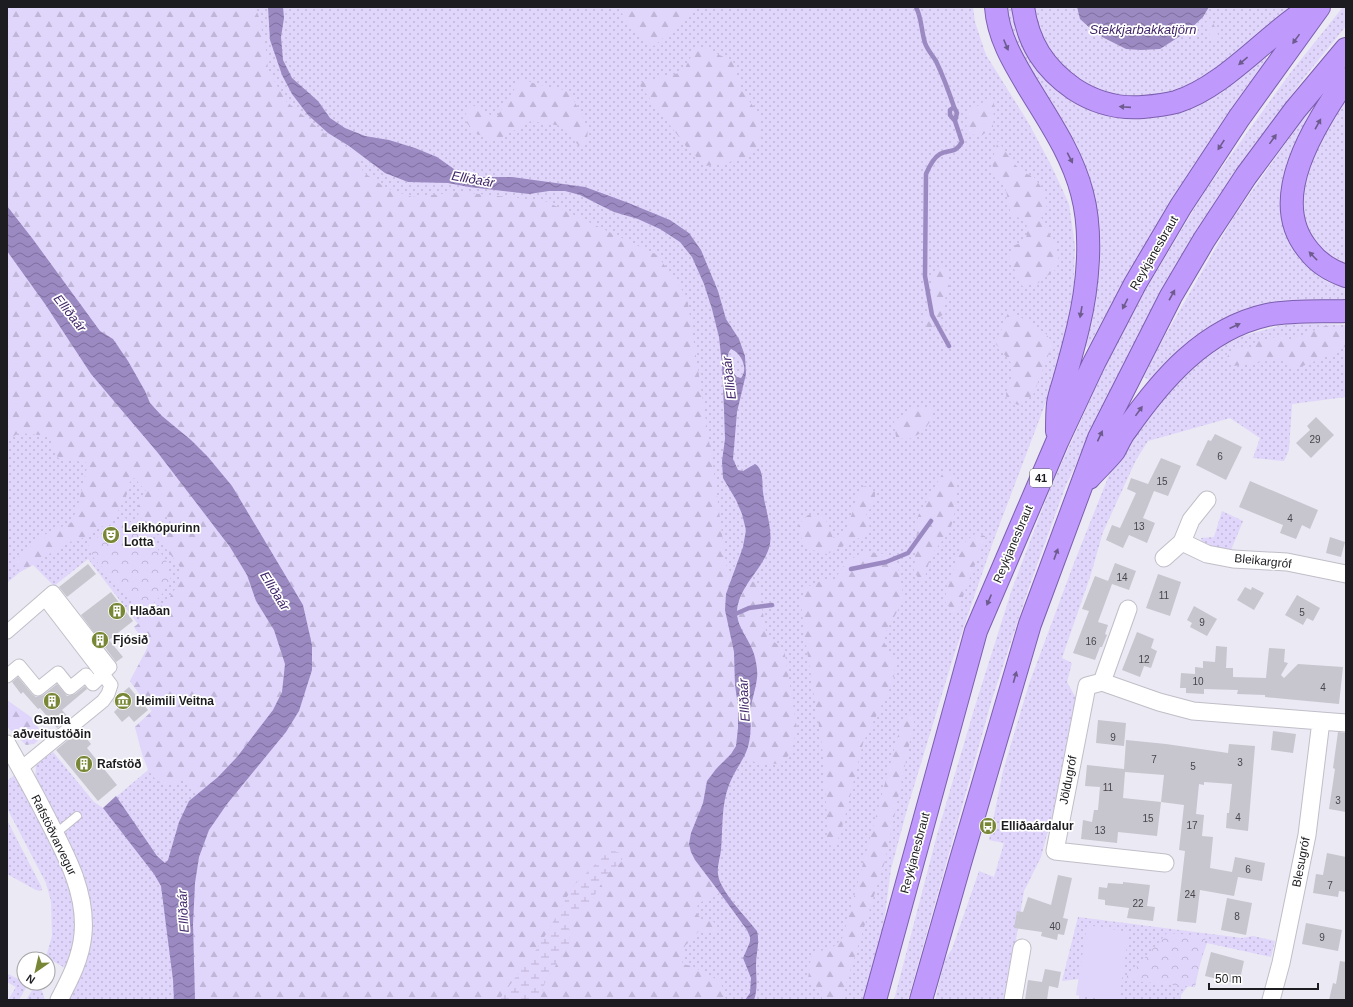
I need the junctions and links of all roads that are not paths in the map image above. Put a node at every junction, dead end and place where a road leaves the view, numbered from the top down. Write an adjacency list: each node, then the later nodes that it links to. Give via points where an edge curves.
1 (996, 7): 9 (highway, one-way to 9, via 1004,42 1013,61 1075,168 1083,194 1088,226 1084,295 1058,403)
2 (1023, 7): 3 (highway, one-way to 2, via 1205,88 1175,102 1137,108 1100,102 1061,80 1046,65 1035,48)
3 (1311, 7)
4 (1319, 7): 9 (highway, Reykjanesbraut / 41, one-way to 9, via 1239,118 1181,206 1135,284)
5 (1346, 49): 10 (highway, one-way to 5, via 1099,438 1171,296 1204,240 1294,110)
6 (1346, 79): 7 (highway, one-way to 6, via 1322,265 1302,244 1292,214 1296,172 1309,140)
7 (1346, 276)
8 (1346, 311): 10 (highway, one-way to 8, via 1113,451 1125,431 1166,378 1214,337 1242,323 1268,315)
9 (1057, 442): 33 (highway, Reykjanesbraut / 41, one-way to 33, via 976,631)
10 (1081, 486): 20 (highway, one-way to 10, via 1030,624)
11 (1207, 500): 12 (street, via 1191,520)
12 (1182, 542): 13 (street); 14 (street, Bleikargróf, via 1207,554 1286,562)
13 (1164, 558)
14 (1346, 574)
15 (1128, 609): 19 (street)
16 (7, 632): 17 (street, via 45,599)
17 (103, 674): 18 (street, via 93,684 86,675 70,688 58,673 38,689 19,666); 25 (street, via 111,685 103,701)
18 (7, 676)
19 (1102, 682): 21 (street, via 1193,711); 28 (street, Jöldugróf, via 1087,686 1055,851)
20 (1004, 714): 24 (lane); 31 (highway)
21 (1322, 721): 22 (street); 36 (street, Blesugróf, via 1307,835)
22 (1346, 724)
23 (7, 744): 25 (street, Rafstöðvarvegur)
24 (999, 760)
25 (21, 768): 27 (street, Rafstöðvarvegur)
26 (77, 816): 27 (lane)
27 (55, 834): 32 (street, Rafstöðvarvegur, via 75,878 83,910 83,934 78,958)
28 (1165, 863)
29 (951, 927): 31 (lane)
30 (1022, 948): 35 (street)
31 (932, 961): 34 (highway)
32 (59, 1000)
33 (875, 1000)
34 (921, 1000)
35 (1013, 1000)
36 (1271, 1000)

